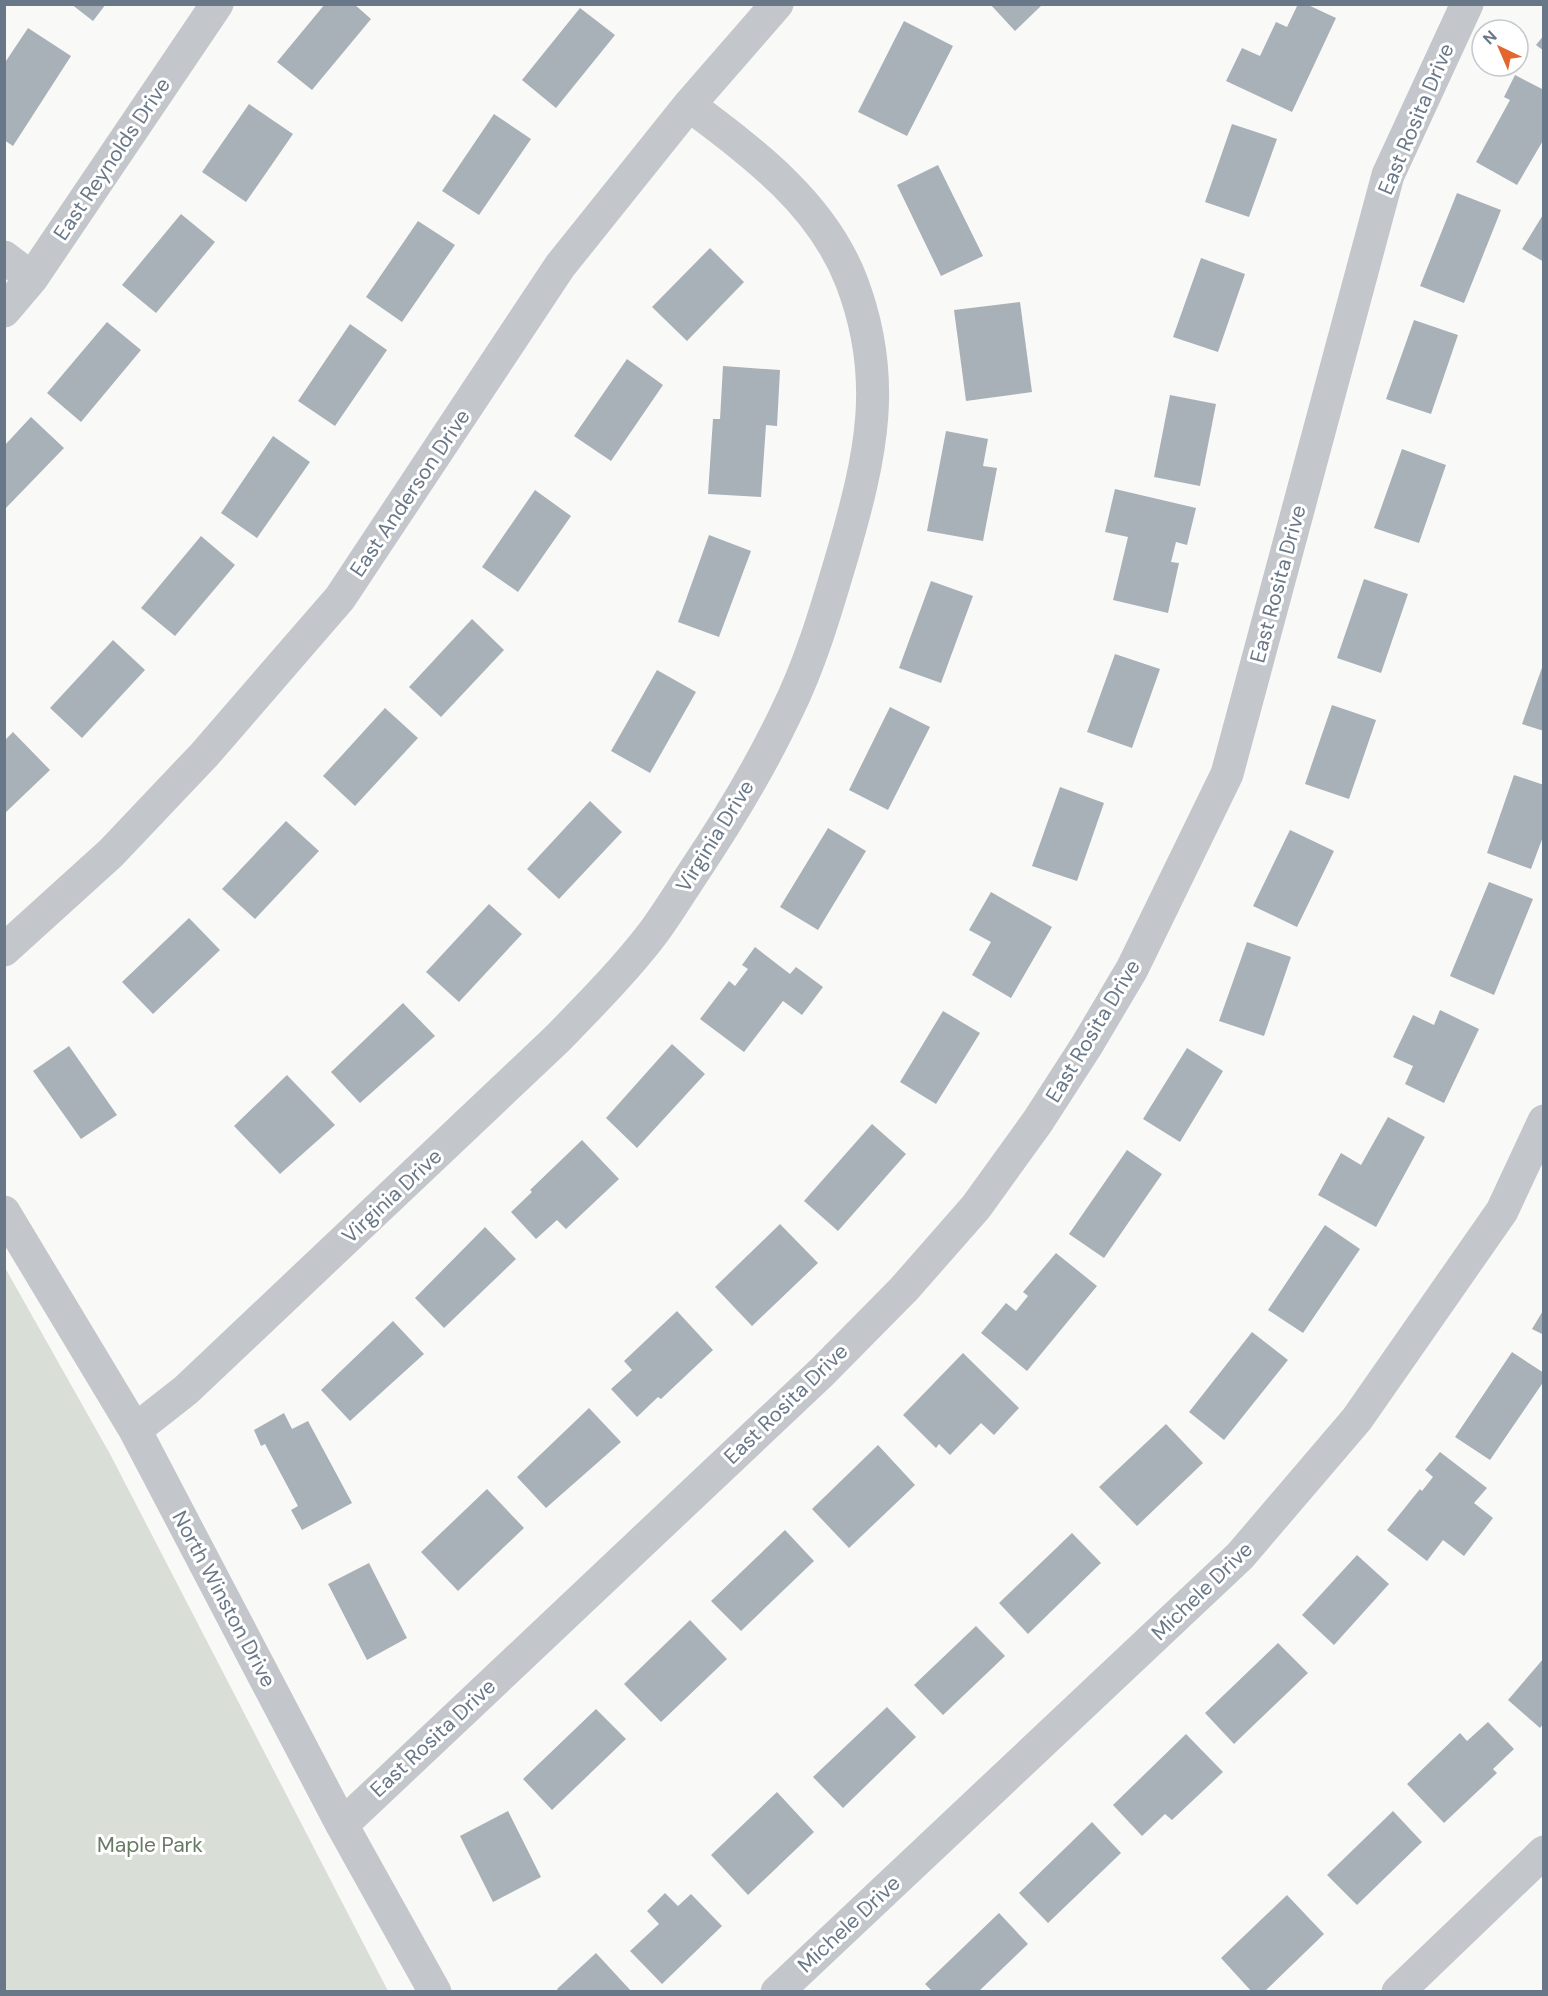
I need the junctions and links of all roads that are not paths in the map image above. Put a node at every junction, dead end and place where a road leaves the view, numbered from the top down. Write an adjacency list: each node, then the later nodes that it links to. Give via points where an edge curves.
1 (217, 4): 6 (street, East Reynolds Drive)
2 (777, 4): 4 (street, East Anderson Drive)
3 (1467, 4): 12 (street, East Rosita Drive, via 1388,175 1227,774 1132,969 1087,1045 976,1207 904,1289 822,1372)
4 (689, 105): 8 (street, East Anderson Drive, via 560,266 340,598 204,755 111,853); 11 (street, Virginia Drive, via 776,173 811,212 850,279 866,330 874,403 871,441 824,616 787,712 733,813 654,932 607,988 195,1382)
5 (4, 257): 6 (street)
6 (32, 278): 7 (street, East Reynolds Drive)
7 (4, 311)
8 (4, 950)
9 (1544, 1121): 15 (street, Michele Drive, via 1502,1212 1357,1419 1263,1530)
10 (4, 1212): 11 (street, North Winston Drive)
11 (135, 1430): 12 (street, North Winston Drive)
12 (342, 1825): 14 (street, North Winston Drive)
13 (1544, 1852): 16 (street)
14 (435, 1992)
15 (777, 1992)
16 (1398, 1992)

